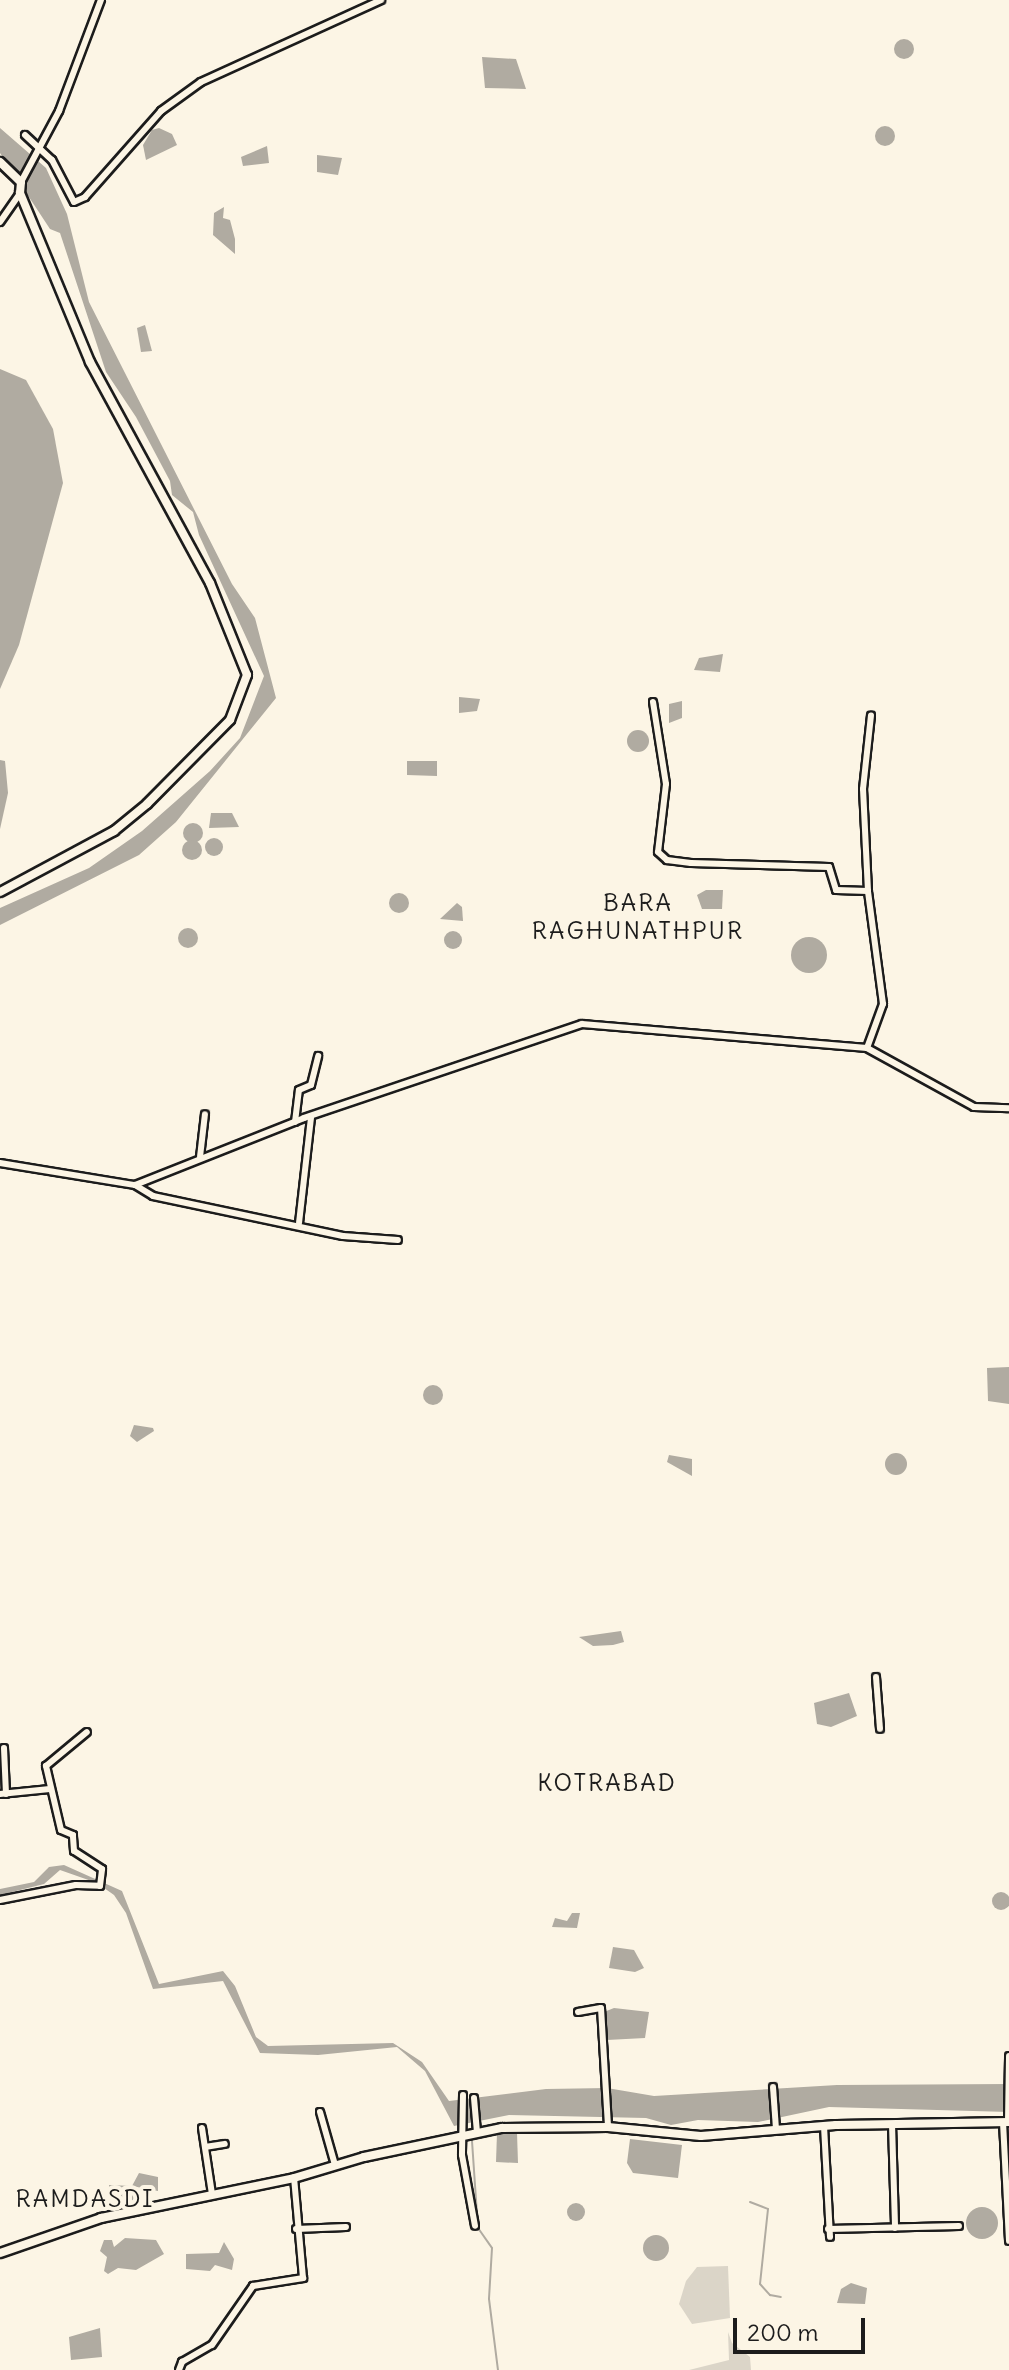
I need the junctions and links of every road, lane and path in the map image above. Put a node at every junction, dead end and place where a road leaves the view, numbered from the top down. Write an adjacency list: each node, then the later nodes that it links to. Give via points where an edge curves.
1 (101, 0): 4 (street, via 83,56)
2 (381, 0): 4 (street, via 201,82 161,111 85,197 72,200)
3 (25, 135): 4 (street)
4 (41, 149): 6 (street)
5 (0, 162): 6 (main road)
6 (21, 182): 7 (main road)
7 (20, 193): 8 (street); 12 (main road, via 90,362 210,583 247,675 230,720 147,804 114,831)
8 (0, 222)
9 (653, 702): 11 (street, via 666,784 664,821 655,844 667,860 754,868 823,866 833,870 836,890)
10 (871, 715): 11 (street, via 863,789)
11 (868, 891): 13 (street, via 883,1004)
12 (0, 892)
13 (867, 1048): 15 (street, via 974,1107); 17 (street, via 582,1024)
14 (318, 1056): 18 (street, via 311,1085 299,1090)
15 (1009, 1108)
16 (205, 1114): 19 (street)
17 (311, 1117): 18 (street); 22 (street)
18 (295, 1122): 19 (street)
19 (200, 1157): 21 (street)
20 (0, 1163): 21 (street)
21 (135, 1185): 22 (street, via 153,1196)
22 (299, 1223): 23 (street, via 343,1236)
23 (398, 1240)
24 (876, 1677): 25 (street)
25 (880, 1729)
26 (87, 1732): 28 (street, via 46,1766)
27 (4, 1748): 29 (street)
28 (50, 1789): 29 (street); 30 (street, via 61,1830 73,1835 74,1851 102,1869 100,1886 76,1885)
29 (3, 1794)
30 (0, 1900)
31 (578, 2012): 40 (street, via 601,2008)
32 (1009, 2056): 37 (street)
33 (773, 2087): 42 (street)
34 (463, 2095): 44 (street)
35 (474, 2098): 43 (street)
36 (320, 2112): 47 (street)
37 (1007, 2122): 38 (main road); 55 (street)
38 (892, 2124): 39 (main road); 53 (street)
39 (824, 2126): 42 (main road); 53 (street, via 829,2233)
40 (608, 2127): 42 (main road, via 665,2136); 43 (main road)
41 (202, 2128): 46 (street)
42 (776, 2129)
43 (477, 2133): 44 (main road)
44 (463, 2134): 47 (main road); 50 (street)
45 (225, 2144): 46 (street)
46 (205, 2147): 49 (street)
47 (335, 2165): 48 (main road)
48 (294, 2178): 49 (main road); 54 (street)
49 (212, 2194): 56 (main road, via 101,2218)
50 (475, 2226)
51 (959, 2226): 53 (street)
52 (346, 2227): 54 (street)
53 (895, 2228)
54 (296, 2229): 57 (street, via 303,2278 253,2286 212,2345 182,2362)
55 (1009, 2241)
56 (0, 2253)
57 (179, 2370)

